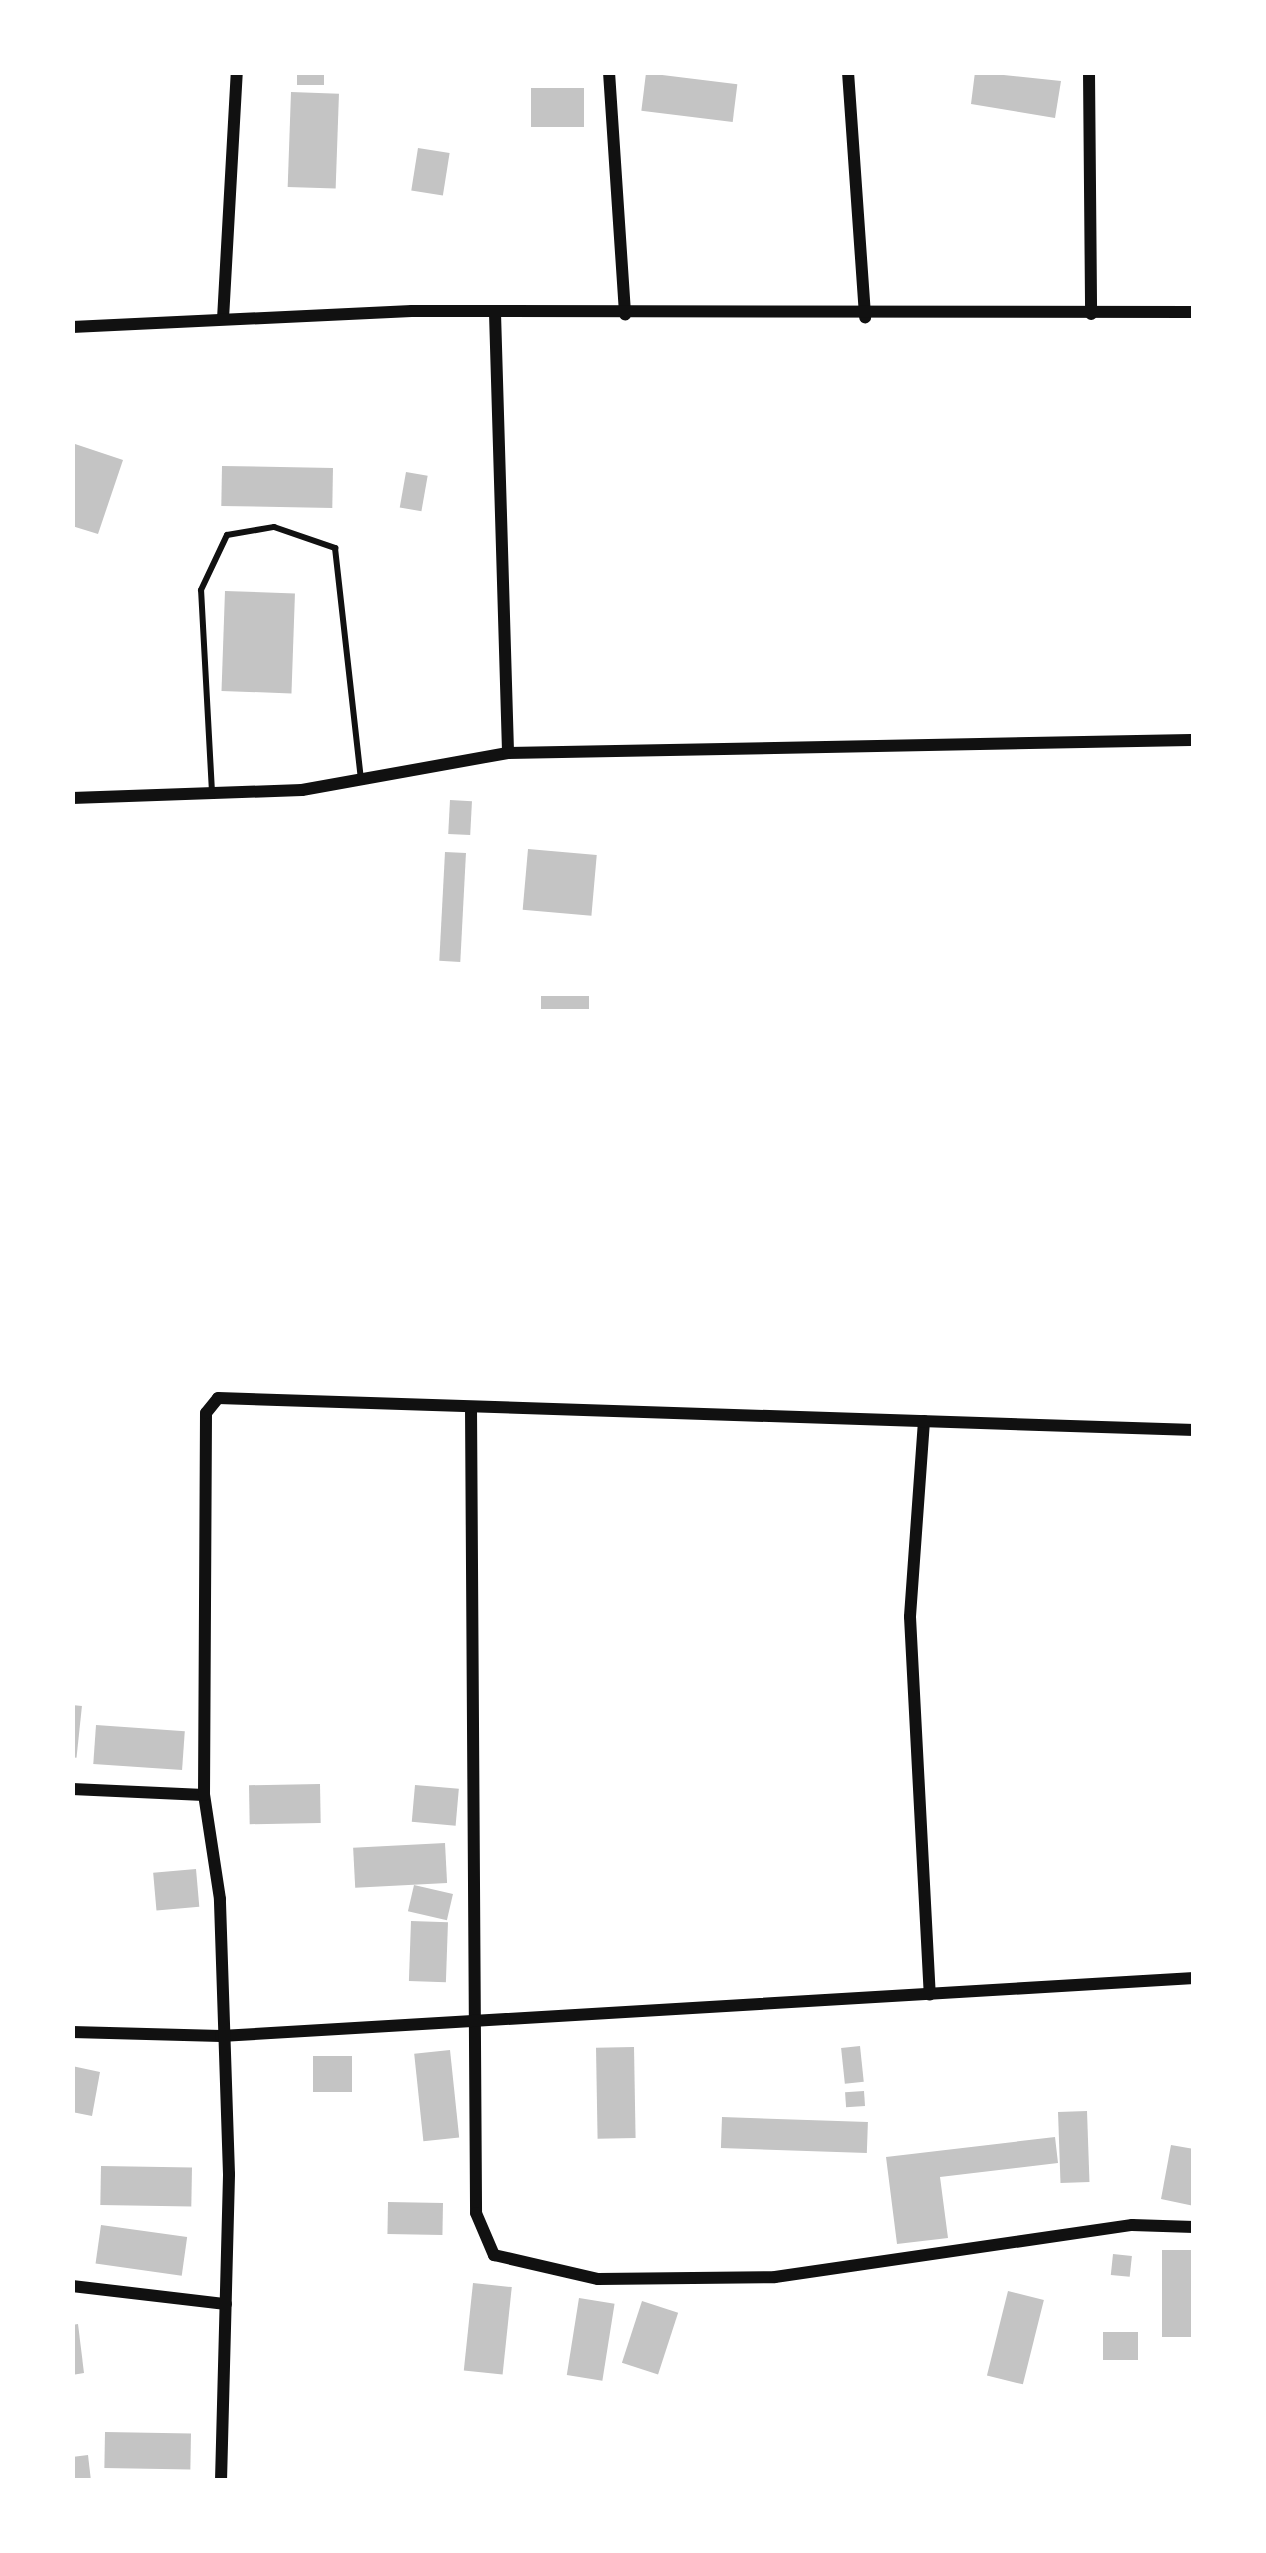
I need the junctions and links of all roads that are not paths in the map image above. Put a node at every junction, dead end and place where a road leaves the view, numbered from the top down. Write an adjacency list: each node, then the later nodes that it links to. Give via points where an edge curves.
1 (237, 72): 10 (street)
2 (609, 72): 7 (street)
3 (848, 72): 9 (street)
4 (1089, 72): 8 (street)
5 (495, 313): 7 (street); 10 (street); 13 (street)
6 (1194, 313): 8 (street)
7 (625, 314): 9 (street)
8 (1091, 314): 9 (street)
9 (865, 317)
10 (223, 319): 11 (street)
11 (72, 327)
12 (1191, 740): 13 (street)
13 (508, 753): 14 (street)
14 (362, 782): 15 (street); 15 (lane, via 335,548 274,527 227,535 201,590)
15 (212, 796): 16 (street)
16 (72, 798)
17 (471, 1407): 18 (street); 21 (street, via 218,1399 206,1414); 24 (street)
18 (924, 1421): 19 (street); 23 (street, via 910,1617)
19 (1194, 1430)
20 (72, 1789): 21 (street)
21 (204, 1795): 26 (street)
22 (1194, 1978): 23 (street)
23 (930, 1994): 24 (street)
24 (472, 2018): 26 (street); 27 (street, via 476,2213 481,2238 512,2264 598,2279 775,2277 1132,2225)
25 (72, 2032): 26 (street)
26 (221, 2036): 29 (street)
27 (1194, 2227)
28 (72, 2286): 29 (street)
29 (226, 2304): 30 (street)
30 (221, 2481)

